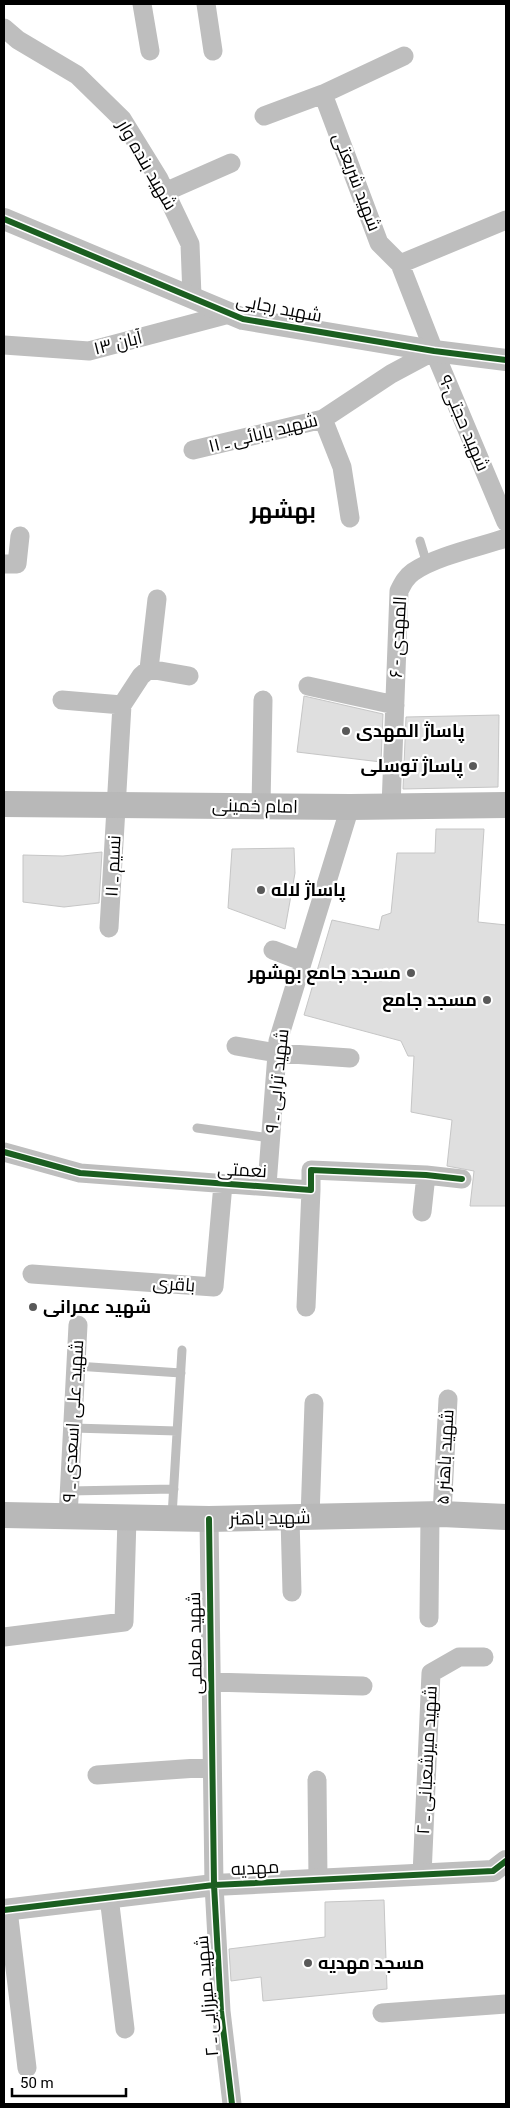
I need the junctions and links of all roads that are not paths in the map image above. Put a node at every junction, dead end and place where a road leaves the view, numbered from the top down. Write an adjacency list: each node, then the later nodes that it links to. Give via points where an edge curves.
1 (142, 4): 4 (street)
2 (206, 4): 5 (street)
3 (4, 28): 10 (street, شهید بنده وار, via 18,40 77,75 122,119)
4 (150, 51)
5 (213, 51)
6 (404, 56): 7 (street)
7 (324, 94): 8 (street); 13 (street, شهید شریعتی, via 379,243)
8 (264, 116)
9 (231, 163): 10 (street)
10 (165, 192): 14 (street, شهید بنده وار, via 190,244)
11 (4, 219): 14 (street, شهید رجایی)
12 (506, 220): 13 (street)
13 (400, 264): 17 (street, شهید حجتی-۹)
14 (192, 296): 15 (street, شهید رجایی)
15 (229, 314): 16 (street, ۱۳ آبان, via 89,351); 17 (street, شهید رجایی)
16 (4, 345)
17 (434, 351): 18 (street, شهید رجایی); 19 (street, شهید بابائی ـ ۱۱, via 391,374); 22 (street, شهید حجتی-۹)
18 (506, 360)
19 (323, 419): 20 (street, شهید بابائی ـ ۱۱); 21 (street, via 342,467)
20 (193, 450)
21 (350, 518)
22 (506, 522)
23 (20, 536): 26 (street, via 17,564)
24 (506, 538): 27 (street, المهدی - ۶)
25 (420, 541): 27 (lane)
26 (4, 564)
27 (427, 564): 35 (street, المهدی - ۶, via 412,573 399,590)
28 (157, 599): 29 (street)
29 (149, 669): 30 (street); 34 (street)
30 (189, 676)
31 (308, 686): 35 (street)
32 (62, 700): 34 (street)
33 (263, 700): 39 (street)
34 (122, 705): 37 (street, نسیم ـ ۱۱)
35 (394, 705): 41 (street, المهدی - ۶)
36 (4, 804): 37 (main road, امام خمینی)
37 (116, 804): 39 (main road, امام خمینی); 42 (street, نسیم ـ ۱۱)
38 (506, 805): 41 (main road, امام خمینی)
39 (261, 806): 40 (main road, امام خمینی)
40 (350, 807): 41 (main road, امام خمینی); 44 (street, شهید ترابی ـ ۹)
41 (391, 807)
42 (109, 928)
43 (273, 950): 44 (street)
44 (302, 961): 46 (street, شهید ترابی ـ ۹)
45 (236, 1046): 46 (street)
46 (277, 1053): 47 (street); 49 (street, شهید ترابی ـ ۹)
47 (350, 1058)
48 (197, 1128): 49 (lane)
49 (270, 1138): 54 (street, شهید ترابی ـ ۹)
50 (4, 1152): 53 (street, نعمتی, via 80,1173)
51 (426, 1175): 52 (street); 55 (street, via 311,1170); 56 (street)
52 (462, 1180)
53 (223, 1184): 54 (street, نعمتی); 57 (street, باقری, via 214,1287)
54 (266, 1186): 55 (street, نعمتی)
55 (311, 1190): 58 (street)
56 (422, 1212)
57 (32, 1274)
58 (306, 1307)
59 (78, 1325): 61 (street, شهید علی اسعدی ـ ۹)
60 (182, 1350): 62 (lane)
61 (76, 1366): 62 (lane); 65 (street, شهید علی اسعدی ـ ۹)
62 (181, 1373): 66 (lane)
63 (448, 1399): 70 (street, شهید باهنر ۵)
64 (314, 1403): 72 (street)
65 (73, 1428): 66 (lane); 68 (street, شهید علی اسعدی ـ ۹)
66 (177, 1431): 67 (lane)
67 (174, 1489): 68 (lane); 75 (lane)
68 (69, 1491): 71 (street, شهید علی اسعدی ـ ۹)
69 (4, 1515): 71 (main road, شهید باهنر)
70 (436, 1515): 72 (main road, شهید باهنر); 73 (main road, شهید باهنر); 78 (street, شهید باهنر ۵)
71 (68, 1517): 74 (main road, شهید باهنر)
72 (300, 1517): 76 (main road, شهید باهنر); 77 (street)
73 (506, 1517)
74 (127, 1518): 75 (main road, شهید باهنر); 79 (street, via 124,1622)
75 (172, 1519): 76 (main road, شهید باهنر)
76 (209, 1519): 81 (street, شهید معلمی)
77 (292, 1592)
78 (429, 1618)
79 (4, 1637)
80 (484, 1657): 87 (street, شهید میرشعبانی ـ ۲, via 459,1657 430,1673)
81 (211, 1682): 82 (street); 83 (street, شهید معلمی)
82 (363, 1686)
83 (212, 1767): 84 (street); 89 (street, شهید معلمی)
84 (97, 1775)
85 (317, 1780): 88 (street)
86 (502, 1869): 87 (street, مهدیه)
87 (422, 1875): 88 (street, مهدیه)
88 (318, 1880): 89 (street, مهدیه)
89 (214, 1885): 90 (street, مهدیه); 96 (street, شهید میرزایی ـ ۲, via 221,2011)
90 (109, 1898): 91 (street, مهدیه); 94 (street)
91 (6, 1910): 95 (street)
92 (506, 2004): 93 (street)
93 (382, 2013)
94 (125, 2029)
95 (27, 2068)
96 (232, 2104)

